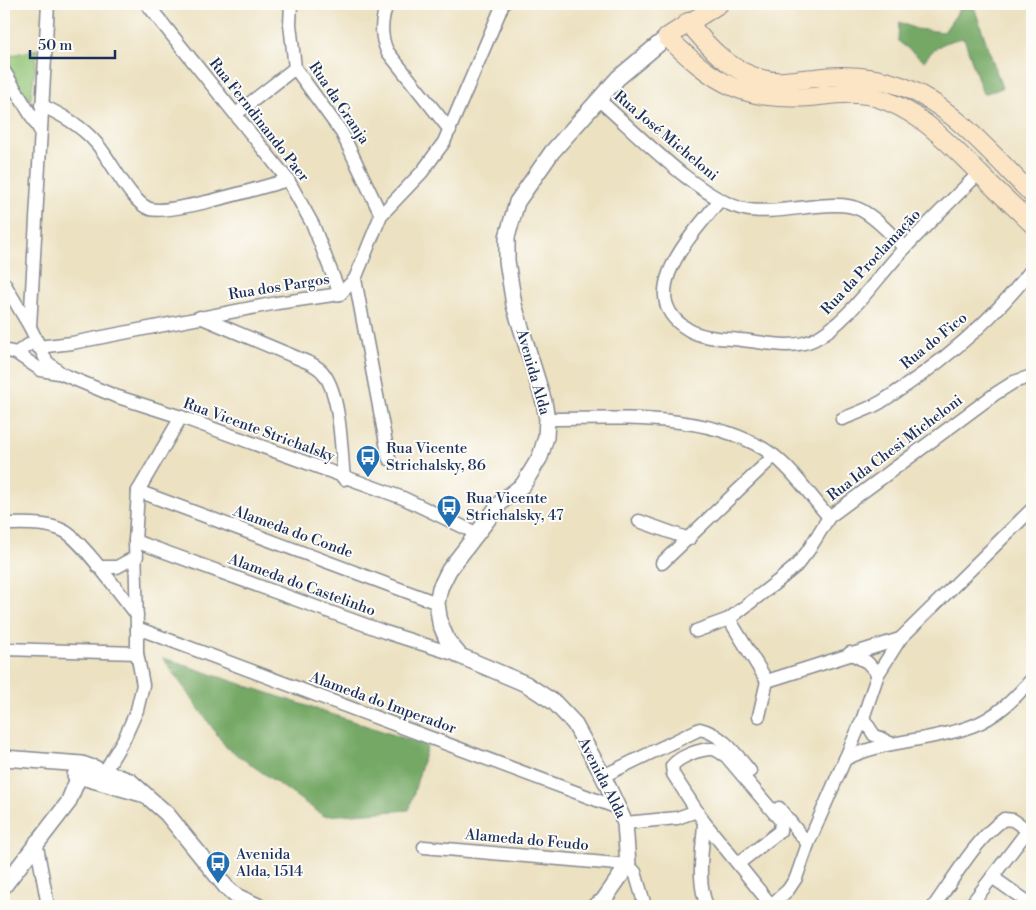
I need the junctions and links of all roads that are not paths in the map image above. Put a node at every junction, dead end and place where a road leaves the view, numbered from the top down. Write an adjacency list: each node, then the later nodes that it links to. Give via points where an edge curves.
1 (48, 4): 12 (street)
2 (147, 4): 13 (street, Rua Ferndinando Paer)
3 (291, 4): 9 (street, Rua da Granja)
4 (387, 4): 15 (street, via 381,28 387,51)
5 (503, 4): 15 (street, Rua dos Pargos)
6 (719, 4): 7 (main road, Avenida Alda)
7 (688, 22): 8 (main road, Avenida Alda); 18 (main road, via 716,54 762,80 786,82 848,75 876,79 928,99 952,117)
8 (667, 37): 11 (street, Avenida Alda, via 633,64); 16 (main road, via 712,76 735,89 762,97 786,98 848,93 874,97 904,109 943,136)
9 (295, 68): 13 (street); 20 (street, Rua da Granja, via 342,133)
10 (4, 72): 14 (street)
11 (599, 100): 19 (street, Rua José Micheloni); 35 (street, Avenida Alda, via 552,152 522,192 513,211 507,237 514,305)
12 (41, 105): 14 (street); 17 (street, via 86,133 136,199 151,209 172,210)
13 (236, 114): 17 (street, Rua Ferndinando Paer)
14 (40, 130): 28 (street)
15 (450, 130): 20 (street, Rua dos Pargos, via 434,157)
16 (979, 173): 21 (main road); 22 (street, Rua da Proclamação)
17 (288, 180): 26 (street, Rua Ferndinando Paer, via 313,225)
18 (1032, 194)
19 (719, 201): 22 (street, Rua José Micheloni, via 745,210 773,212 826,205 860,209); 22 (street, Rua da Proclamação, via 676,258 666,281 665,302 674,318 690,331 712,337 798,345 812,340 842,319)
20 (381, 216): 24 (street, Rua dos Pargos)
21 (1032, 224)
22 (904, 248)
23 (1032, 269): 36 (street, Rua do Fico, via 1007,298 950,351 880,402)
24 (355, 279): 26 (street, Rua dos Pargos); 38 (street)
25 (4, 283): 28 (street)
26 (340, 294): 27 (street, Rua dos Pargos)
27 (200, 317): 29 (street, Rua dos Pargos, via 72,343); 39 (street, via 323,371 330,382 334,400)
28 (30, 326): 29 (street, Rua Vicente Strichalsky)
29 (37, 343): 31 (street); 32 (street, Rua Vicente Strichalsky, via 47,362)
30 (4, 350): 31 (street)
31 (16, 353): 32 (street, via 42,370)
32 (62, 374): 34 (street, Rua Vicente Strichalsky, via 115,396)
33 (1032, 376): 42 (street, Rua Ida Chesi Micheloni, via 995,394)
34 (181, 417): 39 (street, Rua Vicente Strichalsky); 40 (street)
35 (548, 419): 37 (street, via 671,421 727,434); 45 (street, Avenida Alda, via 543,448 532,472 523,485 502,501)
36 (842, 420)
37 (774, 456): 42 (street); 46 (street)
38 (389, 459)
39 (344, 479): 45 (street, Rua Vicente Strichalsky, via 403,498)
40 (138, 491): 47 (street); 51 (street, Alameda do Conde)
41 (1032, 509): 55 (street)
42 (829, 517): 52 (street, Rua Ida Chesi Micheloni, via 796,566)
43 (639, 522): 46 (street)
44 (4, 524): 50 (street, via 44,525 65,532 78,542)
45 (478, 534): 51 (street, Avenida Alda, via 449,570)
46 (689, 539): 49 (street)
47 (135, 541): 48 (street); 59 (street, Alameda do Castelinho)
48 (137, 556): 50 (street, via 118,567); 53 (street)
49 (662, 563)
50 (98, 568): 53 (street)
51 (437, 603): 59 (street, Avenida Alda, via 443,631)
52 (728, 619): 54 (street, Rua Ida Chesi Micheloni); 62 (street)
53 (137, 622): 57 (street); 73 (street, Alameda do Imperador)
54 (696, 631)
55 (900, 639): 58 (street); 60 (street)
56 (4, 649): 57 (street)
57 (138, 653): 69 (street, via 143,685 137,710 125,737)
58 (850, 653): 60 (street, via 867,662); 62 (street)
59 (460, 656): 71 (street, Avenida Alda, via 526,684 555,703 574,723)
60 (878, 674): 64 (street)
61 (1032, 679): 65 (street, via 1011,702 973,726)
62 (768, 681): 63 (street)
63 (759, 716)
64 (863, 718): 65 (street, via 874,735); 67 (street)
65 (890, 743): 67 (street, via 865,749)
66 (4, 758): 68 (street)
67 (845, 759): 78 (street)
68 (54, 764): 69 (street, via 66,762); 70 (street)
69 (100, 774): 70 (street); 72 (street); 86 (street, via 130,781 167,814 226,888)
70 (79, 776): 72 (street)
71 (603, 776): 73 (street, Avenida Alda); 78 (street, via 700,728 710,731 732,750)
72 (68, 803): 77 (street)
73 (618, 808): 75 (street, Avenida Alda)
74 (701, 816): 75 (street); 80 (street); 80 (street, via 673,774 672,766 699,751 714,749 726,756 781,821 780,831); 89 (street, via 701,880)
75 (625, 823): 81 (street, Avenida Alda)
76 (1031, 830): 82 (street); 91 (street, via 1013,820 1004,819 996,824)
77 (36, 841): 83 (street); 85 (street)
78 (808, 844): 90 (street, via 796,878)
79 (424, 847): 81 (street, Alameda do Feudo)
80 (739, 863): 90 (street)
81 (628, 865): 87 (street, via 603,902); 88 (street, via 635,872)
82 (992, 877): 84 (street); 92 (street)
83 (4, 886)
84 (1032, 905)
85 (48, 906)
86 (258, 906)
87 (595, 906)
88 (645, 906)
89 (707, 906)
90 (770, 906)
91 (934, 906)
92 (970, 906)

